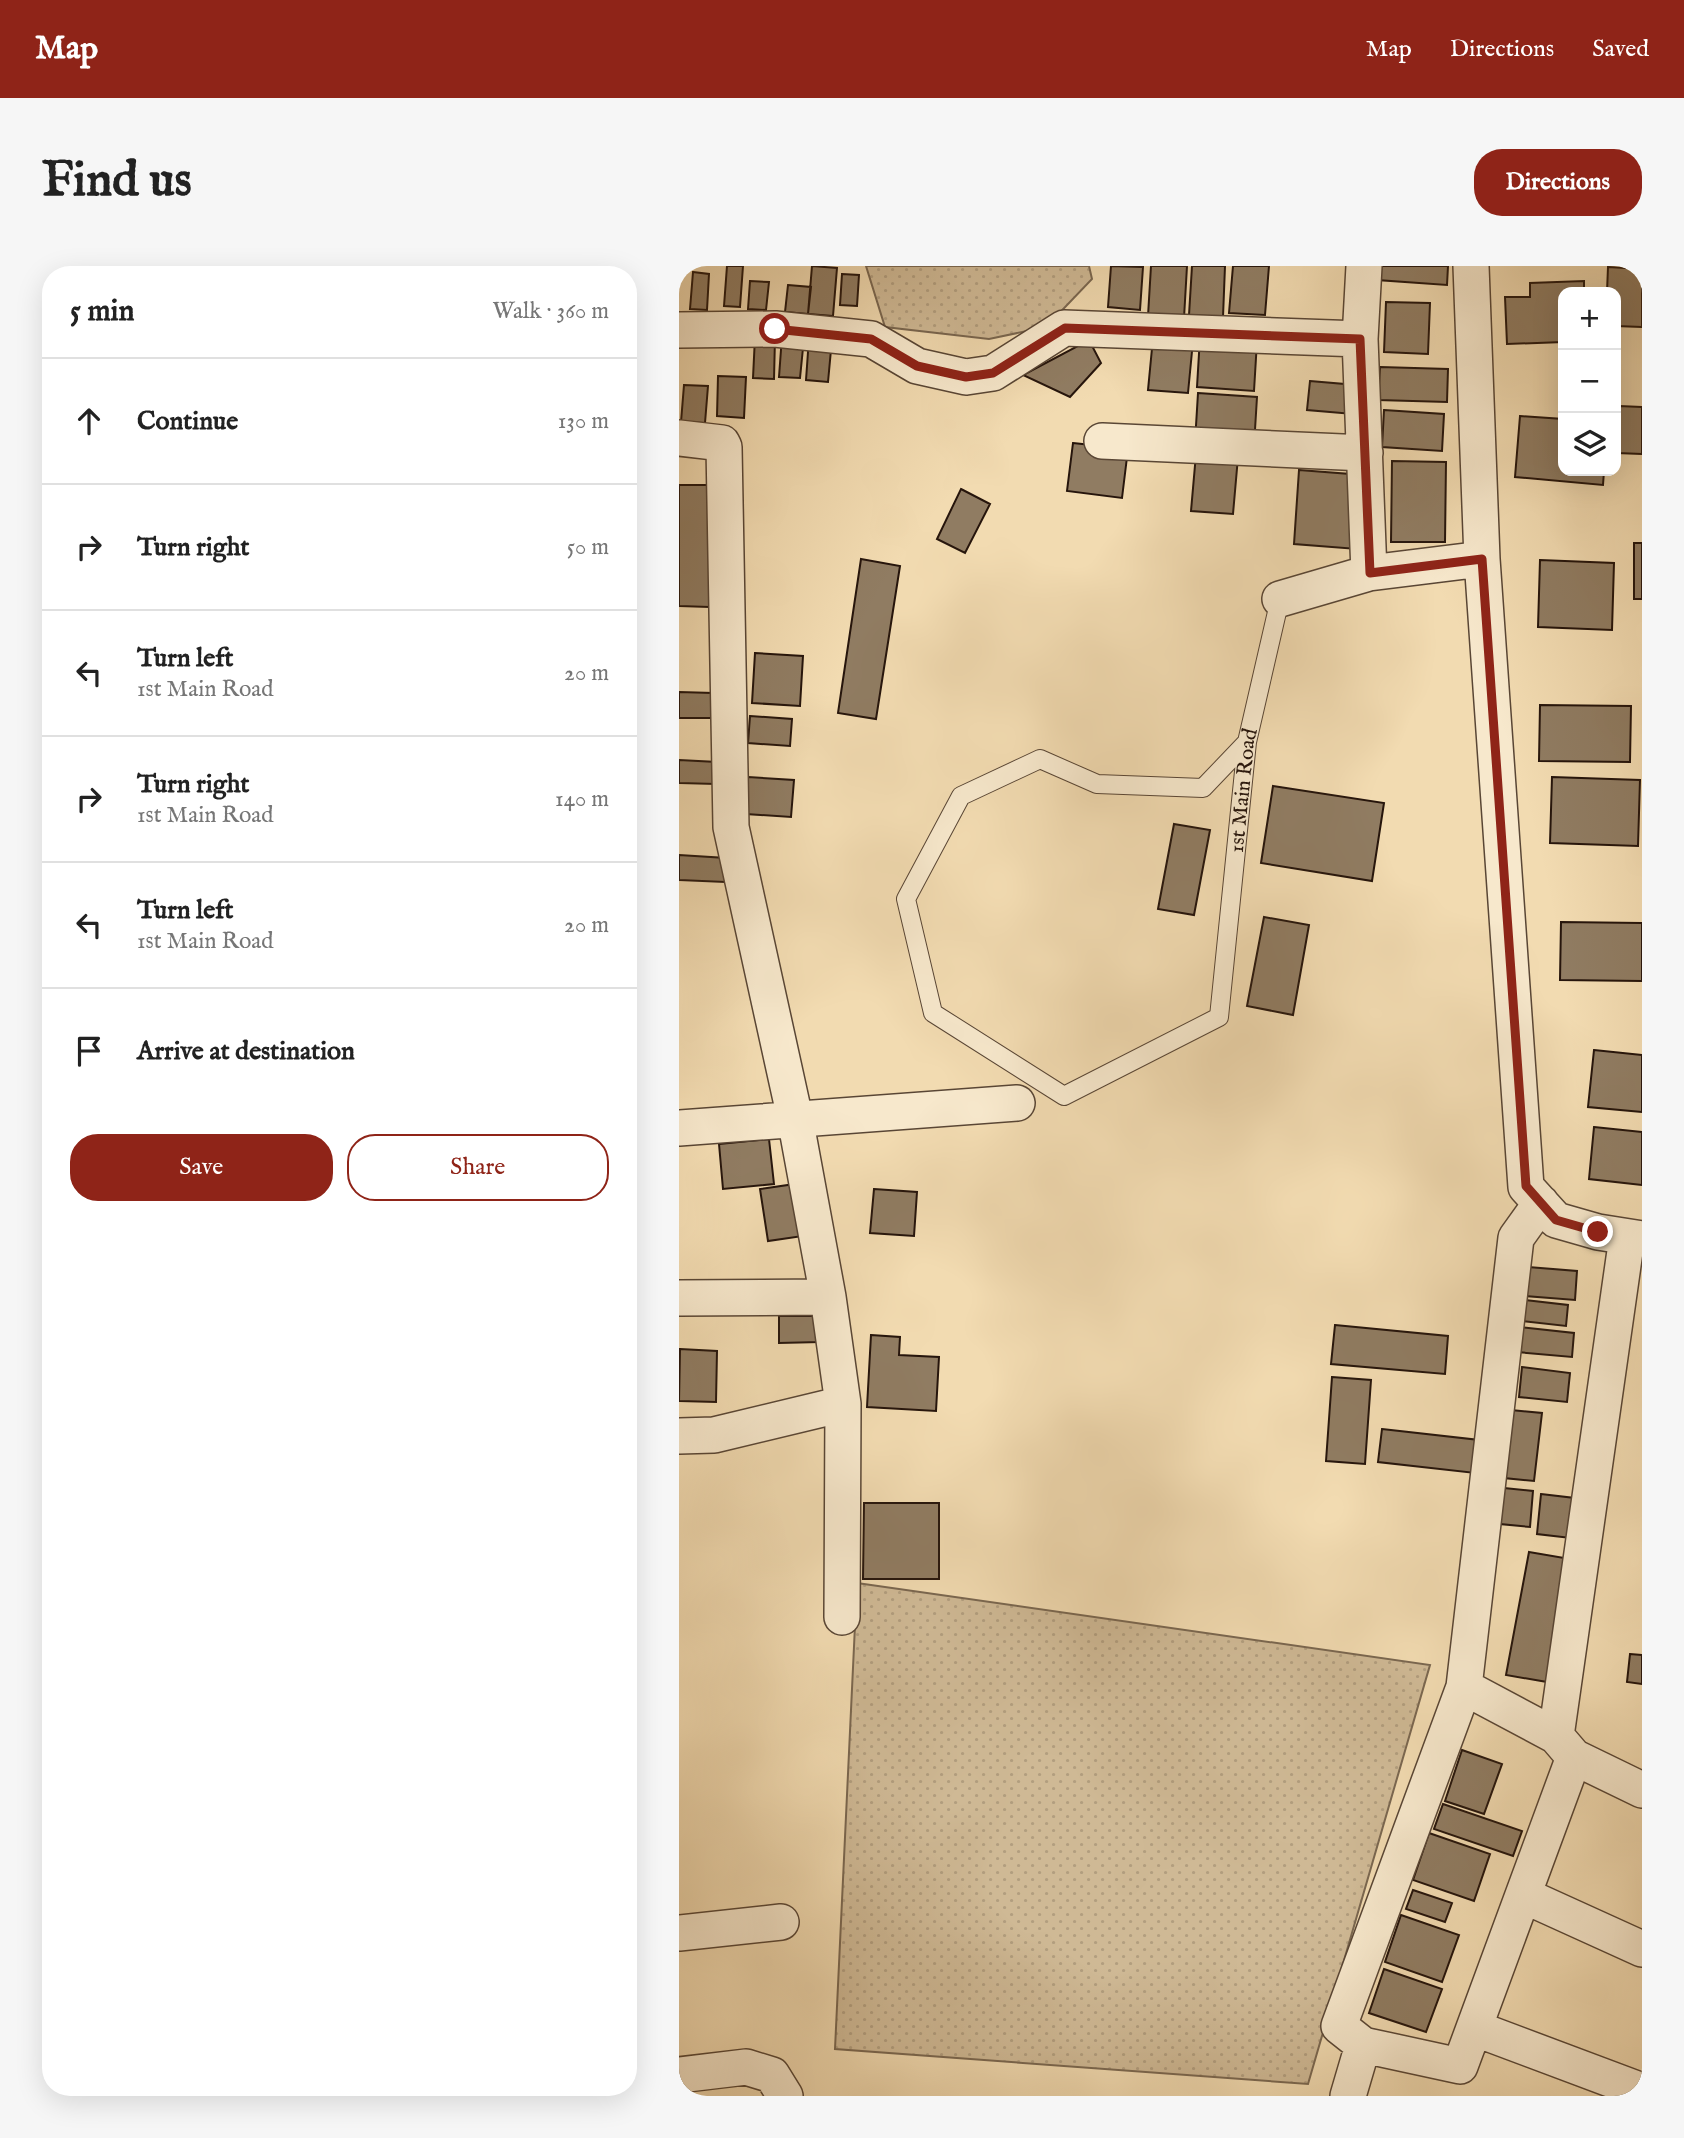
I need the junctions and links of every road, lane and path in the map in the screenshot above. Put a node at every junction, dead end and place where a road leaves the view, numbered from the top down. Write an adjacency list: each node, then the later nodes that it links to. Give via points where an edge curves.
1 (1364, 266): 4 (street)
2 (1471, 266): 8 (street)
3 (679, 330): 4 (street, via 775,329 871,339 917,366 966,377 993,373 1065,328)
4 (1360, 339): 7 (street)
5 (679, 438): 13 (street, via 722,443 731,827)
6 (1102, 440): 7 (street)
7 (1365, 453): 9 (street)
8 (1482, 559): 9 (street, 1st Main Road); 15 (street, via 1526,1186)
9 (1370, 573): 10 (street, 1st Main Road)
10 (1280, 599): 11 (lane, 1st Main Road)
11 (1247, 742): 11 (lane, 1st Main Road, via 1219,1017 1064,1096 933,1013 906,899 961,796 1040,759 1097,785 1203,788)
12 (1017, 1103): 13 (street)
13 (795, 1118): 14 (street); 17 (street)
14 (679, 1128)
15 (1541, 1203): 16 (street, via 1556,1220); 22 (street, via 1516,1238)
16 (1635, 1238): 23 (street)
17 (828, 1297): 18 (street); 19 (street)
18 (679, 1298)
19 (842, 1404): 20 (street, via 714,1435); 21 (street)
20 (679, 1436)
21 (842, 1618)
22 (1464, 1687): 23 (street); 30 (street, via 1339,2026)
23 (1565, 1747): 24 (street); 25 (street)
24 (1642, 1790)
25 (1523, 1895): 28 (street); 29 (street)
26 (781, 1922): 27 (street)
27 (679, 1933)
28 (1642, 1949)
29 (1474, 2028): 30 (street, via 1460,2066); 32 (street)
30 (1363, 2045): 34 (street)
31 (679, 2076): 33 (street, via 746,2067 772,2075)
32 (1642, 2091)
33 (785, 2096)
34 (1348, 2096)

